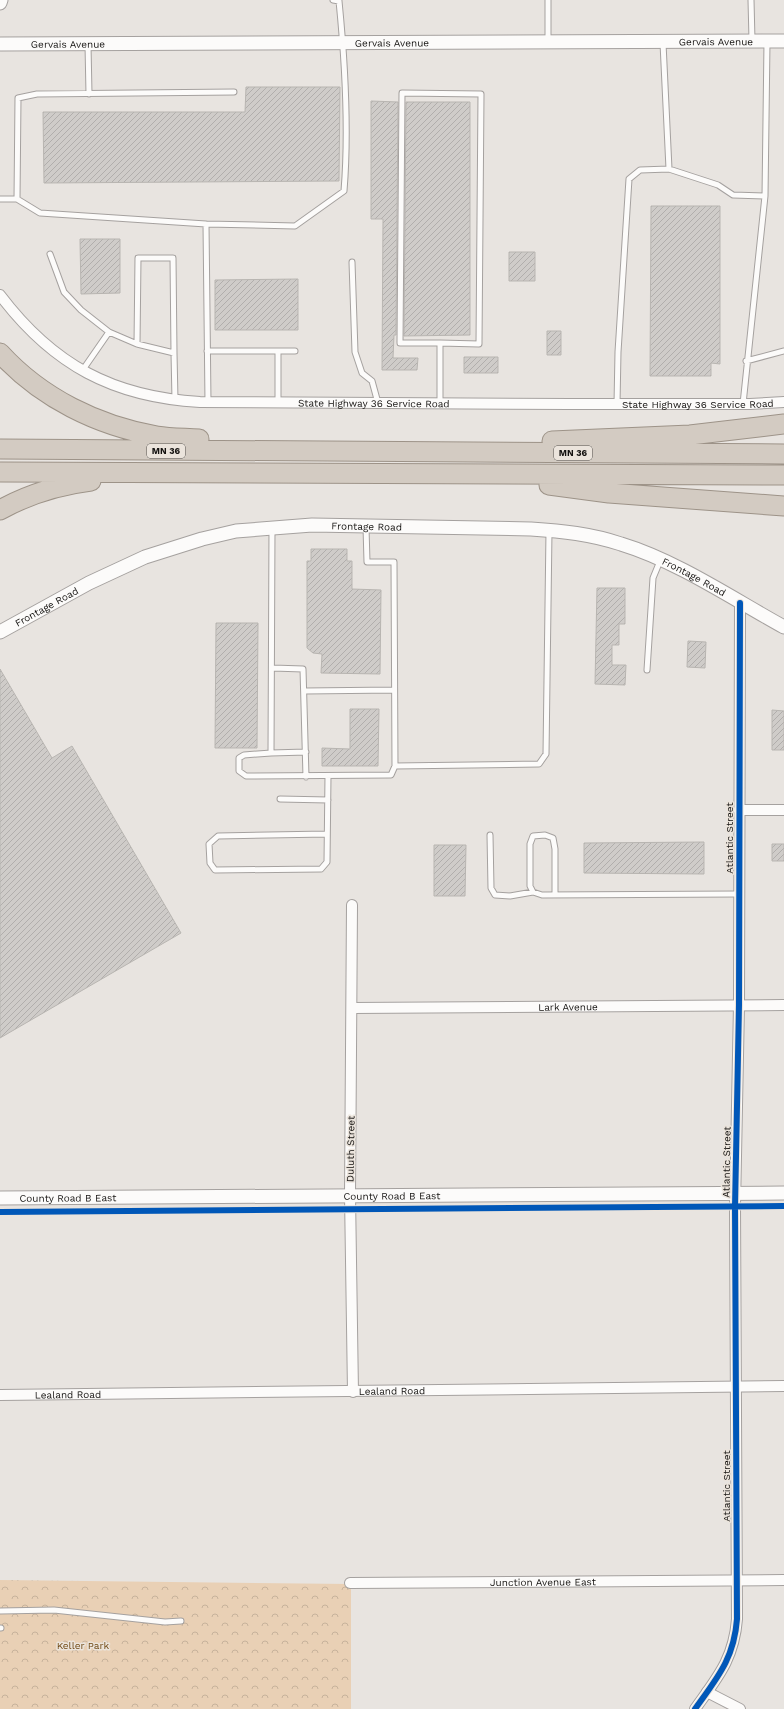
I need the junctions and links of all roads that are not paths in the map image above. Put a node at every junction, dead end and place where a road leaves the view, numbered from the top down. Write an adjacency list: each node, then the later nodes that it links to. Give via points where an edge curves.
1 (1, 0): 5 (street)
2 (333, 0): 11 (lane, via 339,1)
3 (548, 0): 9 (lane)
4 (751, 0): 6 (lane)
5 (0, 3)
6 (752, 41): 7 (street, Gervais Avenue); 10 (street, Gervais Avenue)
7 (768, 41): 8 (street, Gervais Avenue); 17 (lane)
8 (784, 41)
9 (548, 42): 10 (street, Gervais Avenue); 11 (street, Gervais Avenue)
10 (663, 42): 16 (lane)
11 (343, 43): 13 (street, Gervais Avenue); 20 (lane, via 346,169 344,191 295,226)
12 (0, 44): 13 (street, Gervais Avenue)
13 (88, 44): 15 (lane)
14 (234, 92): 15 (lane)
15 (89, 94): 19 (lane, via 37,94 18,98)
16 (669, 169): 17 (lane, via 718,185 733,195); 41 (lane, via 640,170 629,179)
17 (765, 196): 33 (lane)
18 (0, 198): 19 (lane)
19 (17, 198): 20 (lane, via 40,213)
20 (206, 224): 28 (lane)
21 (50, 254): 24 (lane, via 64,292 81,310)
22 (352, 262): 39 (lane, via 355,352 362,373 372,381)
23 (0, 295): 34 (street, State Highway 36 Service Road, via 33,334)
24 (109, 332): 26 (lane); 34 (lane)
25 (440, 343): 25 (lane, via 400,343 402,93 481,94 479,344); 40 (lane)
26 (137, 344): 32 (lane); 32 (lane, via 138,258 173,258)
27 (295, 350): 29 (lane)
28 (207, 351): 29 (lane); 36 (lane)
29 (278, 351): 37 (lane)
30 (784, 351): 33 (lane)
31 (0, 353): 45 (highway, via 31,382 54,398 109,424 159,436)
32 (174, 353): 35 (lane)
33 (746, 361): 42 (lane)
34 (82, 371): 35 (street, State Highway 36 Service Road, via 137,393)
35 (175, 400): 36 (street, State Highway 36 Service Road)
36 (208, 402): 37 (street, State Highway 36 Service Road)
37 (278, 402): 39 (street, State Highway 36 Service Road)
38 (784, 402): 42 (street, State Highway 36 Service Road)
39 (378, 403): 40 (street, State Highway 36 Service Road)
40 (440, 403): 41 (street, State Highway 36 Service Road)
41 (617, 404): 42 (street, State Highway 36 Service Road)
42 (743, 404)
43 (784, 424): 46 (highway, via 690,434)
44 (0, 449): 45 (highway, MN 36)
45 (332, 452): 46 (highway, MN 36)
46 (363, 452): 47 (highway, MN 36)
47 (784, 454)
48 (0, 472): 49 (highway, MN 36)
49 (187, 472): 50 (highway, MN 36); 53 (highway, via 58,486 34,492)
50 (468, 474): 51 (highway, MN 36); 52 (highway, via 609,492)
51 (784, 475)
52 (784, 506)
53 (0, 510)
54 (366, 526): 55 (street, Frontage Road); 56 (street, Frontage Road); 63 (lane, via 366,562 394,562)
55 (272, 527): 60 (street, Frontage Road, via 236,531 202,539 145,557 89,583); 61 (lane)
56 (549, 530): 57 (street, Frontage Road, via 622,544); 67 (lane, via 546,754 543,759 539,764)
57 (661, 560): 58 (street, Frontage Road); 62 (lane, via 653,578)
58 (740, 603): 59 (street, Frontage Road); 72 (street, Atlantic Street)
59 (784, 627)
60 (0, 632)
61 (273, 668): 64 (lane, via 304,669); 66 (lane)
62 (647, 670)
63 (394, 690): 64 (lane); 67 (lane)
64 (305, 691): 65 (lane)
65 (306, 752): 66 (lane); 69 (lane)
66 (271, 753): 69 (lane, via 244,755 239,758 239,771 246,776)
67 (395, 766): 68 (lane, via 392,775)
68 (328, 776): 69 (lane); 71 (lane)
69 (306, 777)
70 (280, 799): 71 (lane)
71 (328, 800): 74 (lane)
72 (739, 810): 73 (street); 78 (street, Atlantic Street)
73 (784, 810)
74 (327, 834): 74 (lane, via 327,862 321,869 215,870 210,863 209,844 218,836)
75 (490, 835): 76 (lane, via 491,888 495,895 510,896)
76 (533, 892): 77 (lane, via 542,895); 77 (lane, via 530,886 530,844 533,836 545,834 553,838 555,849)
77 (555, 894): 78 (lane)
78 (739, 894): 80 (street, Atlantic Street)
79 (352, 905): 82 (street, Duluth Street)
80 (739, 1005): 81 (street, Lark Avenue); 82 (street, Lark Avenue); 84 (street, Atlantic Street)
81 (784, 1005)
82 (352, 1008): 85 (street, Duluth Street)
83 (784, 1192): 84 (street, County Road B East)
84 (736, 1193): 85 (street, County Road B East); 88 (street, Atlantic Street)
85 (350, 1195): 86 (street, County Road B East); 89 (street, Duluth Street)
86 (0, 1198)
87 (784, 1386): 88 (street, Lealand Road)
88 (735, 1387): 89 (street, Lealand Road); 91 (street, Atlantic Street)
89 (353, 1392): 90 (street, Lealand Road)
90 (0, 1395)
91 (737, 1580): 92 (street, Junction Avenue East); 93 (street, Junction Avenue East); 96 (street, Atlantic Street, via 736,1636 724,1667)
92 (784, 1580)
93 (350, 1583)
94 (0, 1611): 95 (lane, via 54,1610 165,1622)
95 (181, 1621)
96 (707, 1692): 97 (street, Atlantic Street); 98 (street)
97 (694, 1709)
98 (740, 1709)

